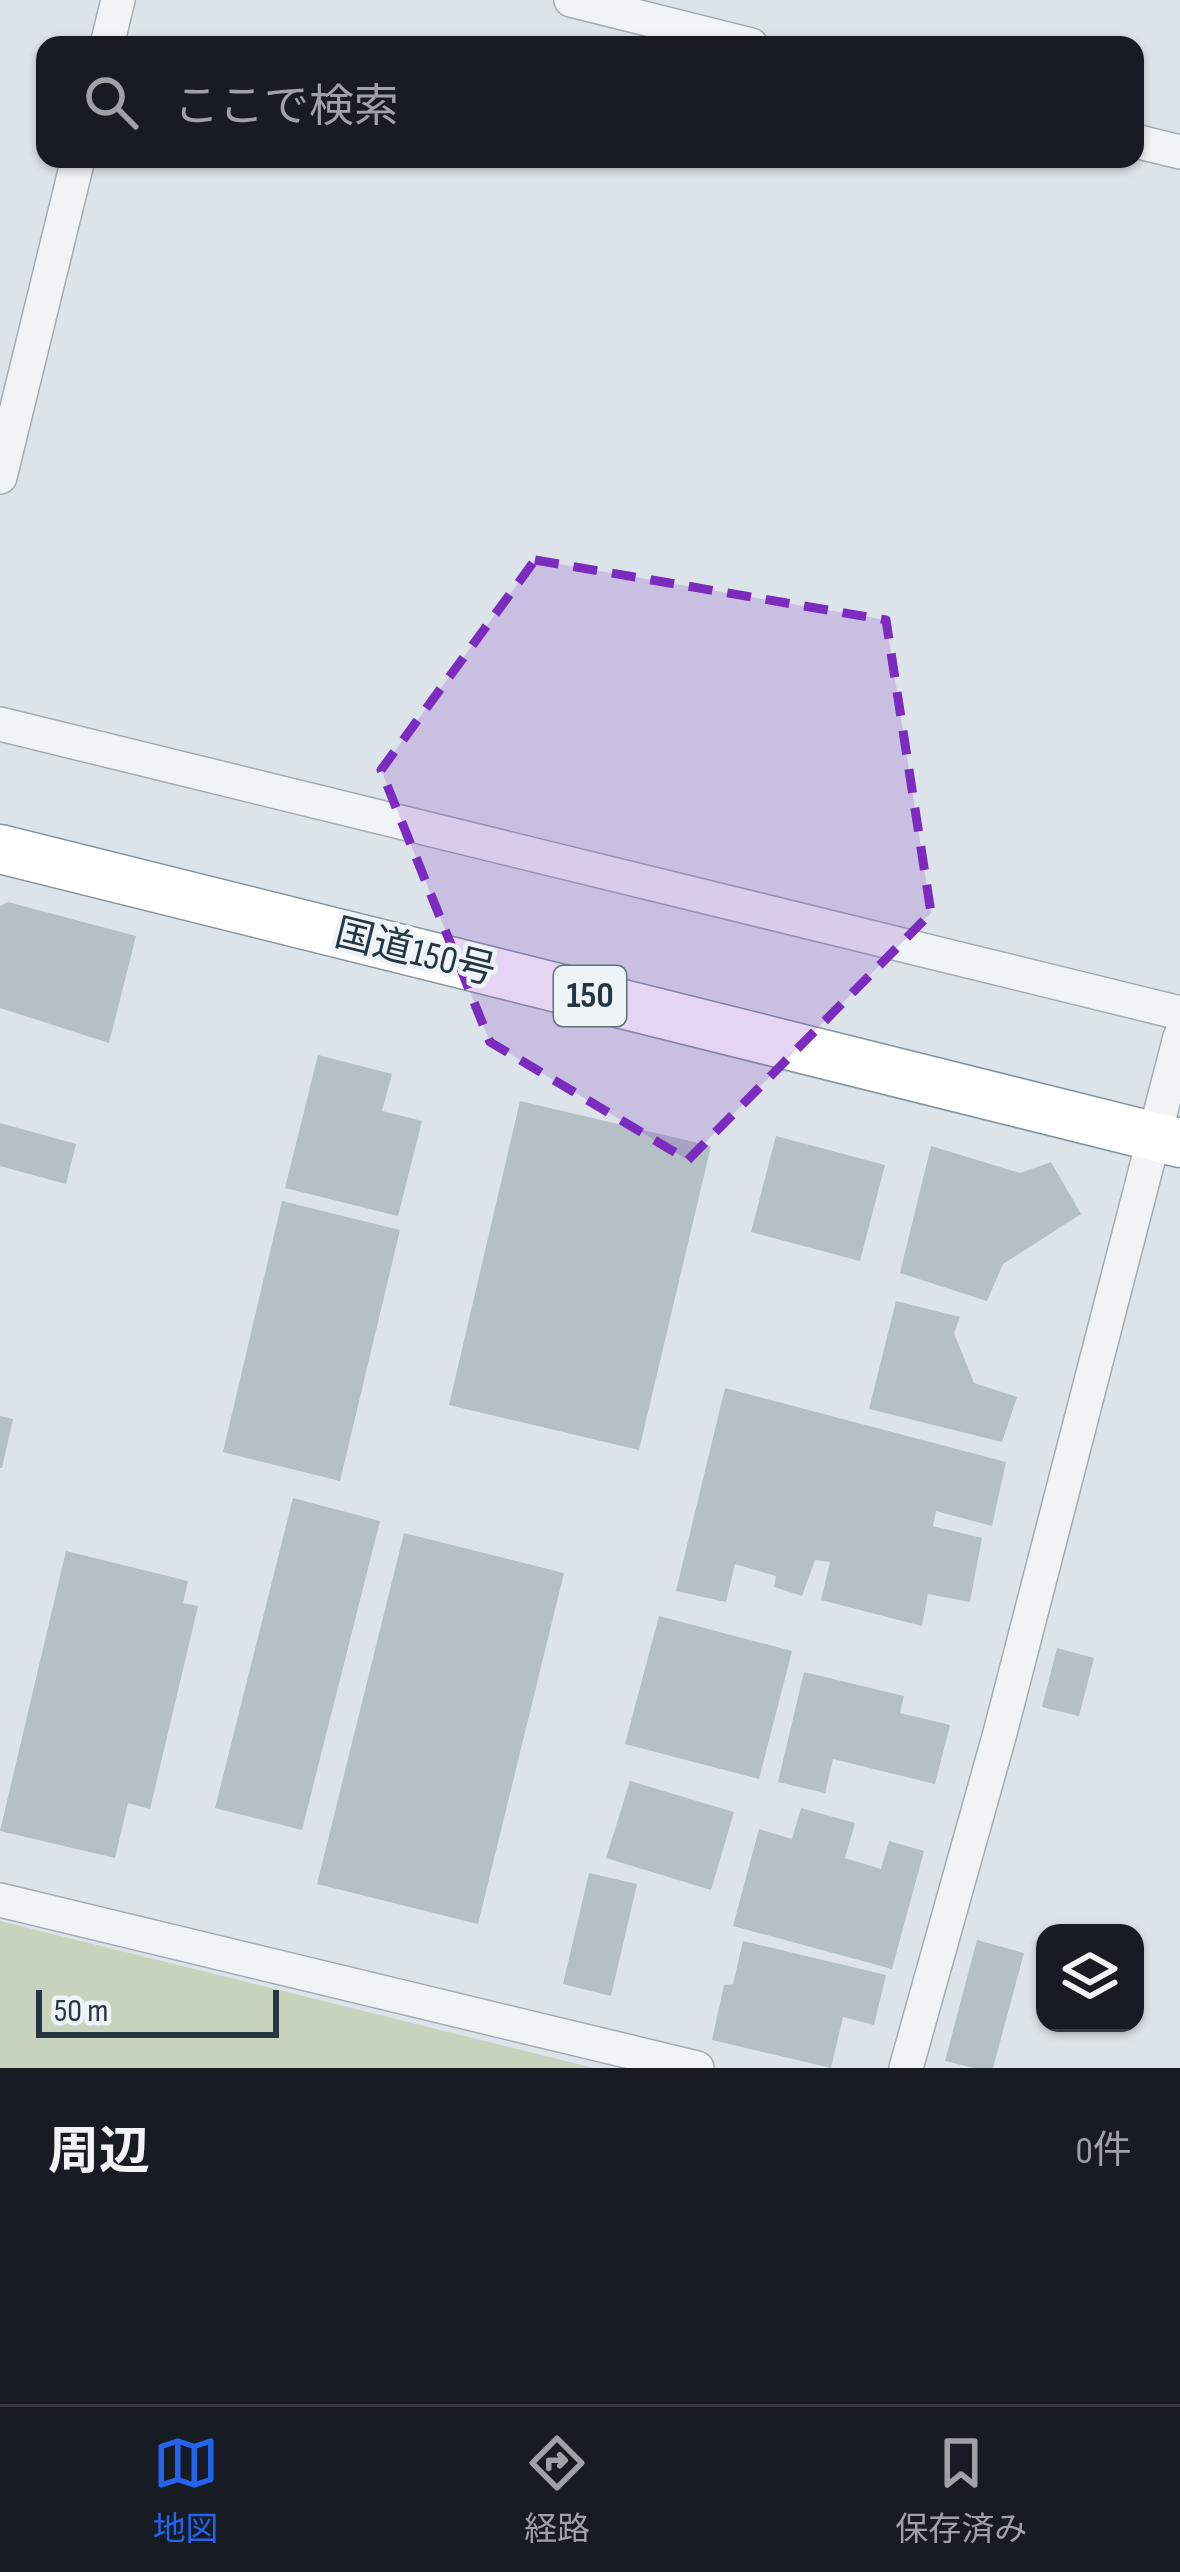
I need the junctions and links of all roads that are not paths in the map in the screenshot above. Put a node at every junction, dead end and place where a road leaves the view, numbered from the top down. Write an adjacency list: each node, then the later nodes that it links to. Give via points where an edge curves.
1 (118, 0): 3 (street)
2 (571, 0): 4 (street)
3 (108, 36)
4 (716, 36)
5 (1144, 143): 6 (street)
6 (1180, 152)
7 (76, 168): 8 (street)
8 (0, 477)
9 (0, 724): 11 (street)
10 (0, 849): 13 (highway, 国道150号 / 150)
11 (1180, 1012)
12 (1180, 1037): 13 (street)
13 (1168, 1140): 16 (street)
14 (0, 1900): 15 (street)
15 (697, 2068)
16 (906, 2068)

